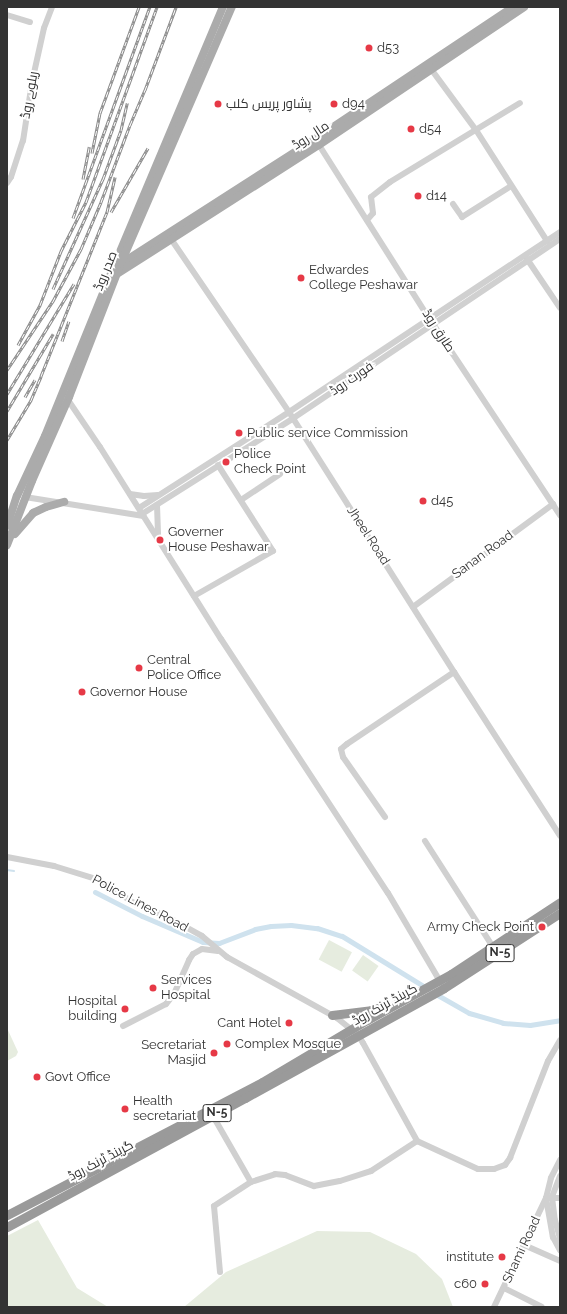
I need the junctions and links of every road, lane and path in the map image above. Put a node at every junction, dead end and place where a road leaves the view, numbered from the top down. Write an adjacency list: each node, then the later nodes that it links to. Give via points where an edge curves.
1 (9, 7): 7 (street)
2 (52, 7): 13 (street, ریلوے روڈ, via 44,28 32,82 23,141)
3 (223, 7): 23 (main road, صدر روڈ)
4 (232, 7): 22 (main road, صدر روڈ)
5 (513, 7): 12 (main road, مال روڈ)
6 (524, 7): 9 (main road, مال روڈ)
7 (7, 14): 8 (street)
8 (30, 22)
9 (431, 69): 11 (street); 12 (main road, مال روڈ)
10 (520, 103): 11 (street)
11 (476, 130): 14 (street); 16 (street, via 390,182 371,197 373,213)
12 (317, 142): 16 (street, طارق روڈ); 18 (main road, مال روڈ); 22 (main road, مال روڈ)
13 (7, 182)
14 (511, 186): 15 (street, via 462,217); 20 (street)
15 (453, 204)
16 (367, 220): 26 (street, طارق روڈ)
17 (560, 232): 20 (street, فورٹ روڈ)
18 (172, 239): 23 (main road, مال روڈ); 29 (street, Jheel Road)
19 (560, 239): 21 (street, فورٹ روڈ)
20 (547, 241): 21 (street, فورٹ روڈ)
21 (527, 258): 25 (street); 26 (street, فورٹ روڈ); 27 (street, فورٹ روڈ)
22 (121, 263): 23 (main road, صدر روڈ)
23 (115, 272): 24 (main road, مال روڈ); 28 (main road, صدر روڈ)
24 (108, 281): 43 (main road, صدر روڈ, via 46,436 17,496)
25 (560, 308)
26 (429, 318): 27 (street, طارق روڈ); 29 (street, فورٹ روڈ)
27 (433, 324): 30 (street, فورٹ روڈ); 38 (street, طارق روڈ)
28 (68, 400): 33 (street); 35 (main road, صدر روڈ)
29 (289, 412): 30 (street, Jheel Road); 34 (street, فورٹ روڈ)
30 (292, 419): 31 (street, فورٹ روڈ); 47 (street, Jheel Road)
31 (218, 465): 36 (street); 39 (street, فورٹ روڈ)
32 (280, 474): 36 (street)
33 (130, 494): 34 (street); 40 (street)
34 (159, 495): 40 (street, فورٹ روڈ)
35 (25, 497): 37 (street); 45 (main road, صدر روڈ)
36 (240, 500): 46 (street, via 273,551)
37 (64, 502): 41 (street); 45 (main road, via 32,513)
38 (553, 504): 42 (street, طارق روڈ); 47 (street, Sanan Road)
39 (157, 505): 41 (street, فورٹ روڈ); 44 (street)
40 (139, 508): 41 (street)
41 (143, 515): 44 (street)
42 (560, 515)
43 (7, 526)
44 (158, 540): 46 (street)
45 (7, 545)
46 (194, 596): 57 (street, via 388,893)
47 (413, 607): 48 (street, Jheel Road)
48 (454, 672): 49 (street, via 341,749 343,757); 50 (street, Jheel Road)
49 (385, 817)
50 (560, 836)
51 (425, 841): 55 (street)
52 (7, 857): 56 (street, Police Lines Road, via 54,866 99,880 137,905 166,916)
53 (560, 902): 55 (highway, گرینڈ ٹرنک روڈ / N-5)
54 (560, 913): 57 (highway, گرینڈ ٹرنک روڈ / N-5)
55 (493, 947): 57 (highway, گرینڈ ٹرنک روڈ / N-5)
56 (220, 951): 60 (street, Police Lines Road); 61 (street, via 202,949 193,954 174,994 166,1004)
57 (438, 986): 58 (highway, گرینڈ ٹرنک روڈ / N-5)
58 (422, 994): 59 (highway, گرینڈ ٹرنک روڈ / N-5); 62 (highway, گرینڈ ٹرنک روڈ / N-5)
59 (404, 1000): 60 (highway, via 371,1010); 62 (highway, گرینڈ ٹرنک روڈ / N-5)
60 (332, 1015): 62 (street, Police Lines Road)
61 (123, 1026)
62 (354, 1032): 64 (highway, گرینڈ ٹرنک روڈ / N-5); 65 (street); 71 (highway, گرینڈ ٹرنک روڈ / N-5)
63 (560, 1040): 65 (street, via 548,1061 510,1158 504,1165 494,1169 478,1169)
64 (213, 1116): 68 (street); 72 (highway, گرینڈ ٹرنک روڈ / N-5)
65 (417, 1141): 68 (street, via 371,1171 340,1182 314,1186 275,1174)
66 (560, 1160): 69 (street, via 551,1178)
67 (560, 1176): 69 (street, Shami Road)
68 (251, 1182): 77 (street, via 214,1206)
69 (549, 1198): 70 (street); 73 (street, Shami Road); 74 (street, Shami Road); 75 (street, via 554,1236)
70 (560, 1198)
71 (7, 1215)
72 (7, 1227)
73 (560, 1239)
74 (524, 1245): 76 (street); 78 (street, Shami Road)
75 (560, 1250)
76 (560, 1262)
77 (220, 1272)
78 (504, 1288): 79 (street, Shami Road); 80 (street)
79 (494, 1307)
80 (542, 1307)

